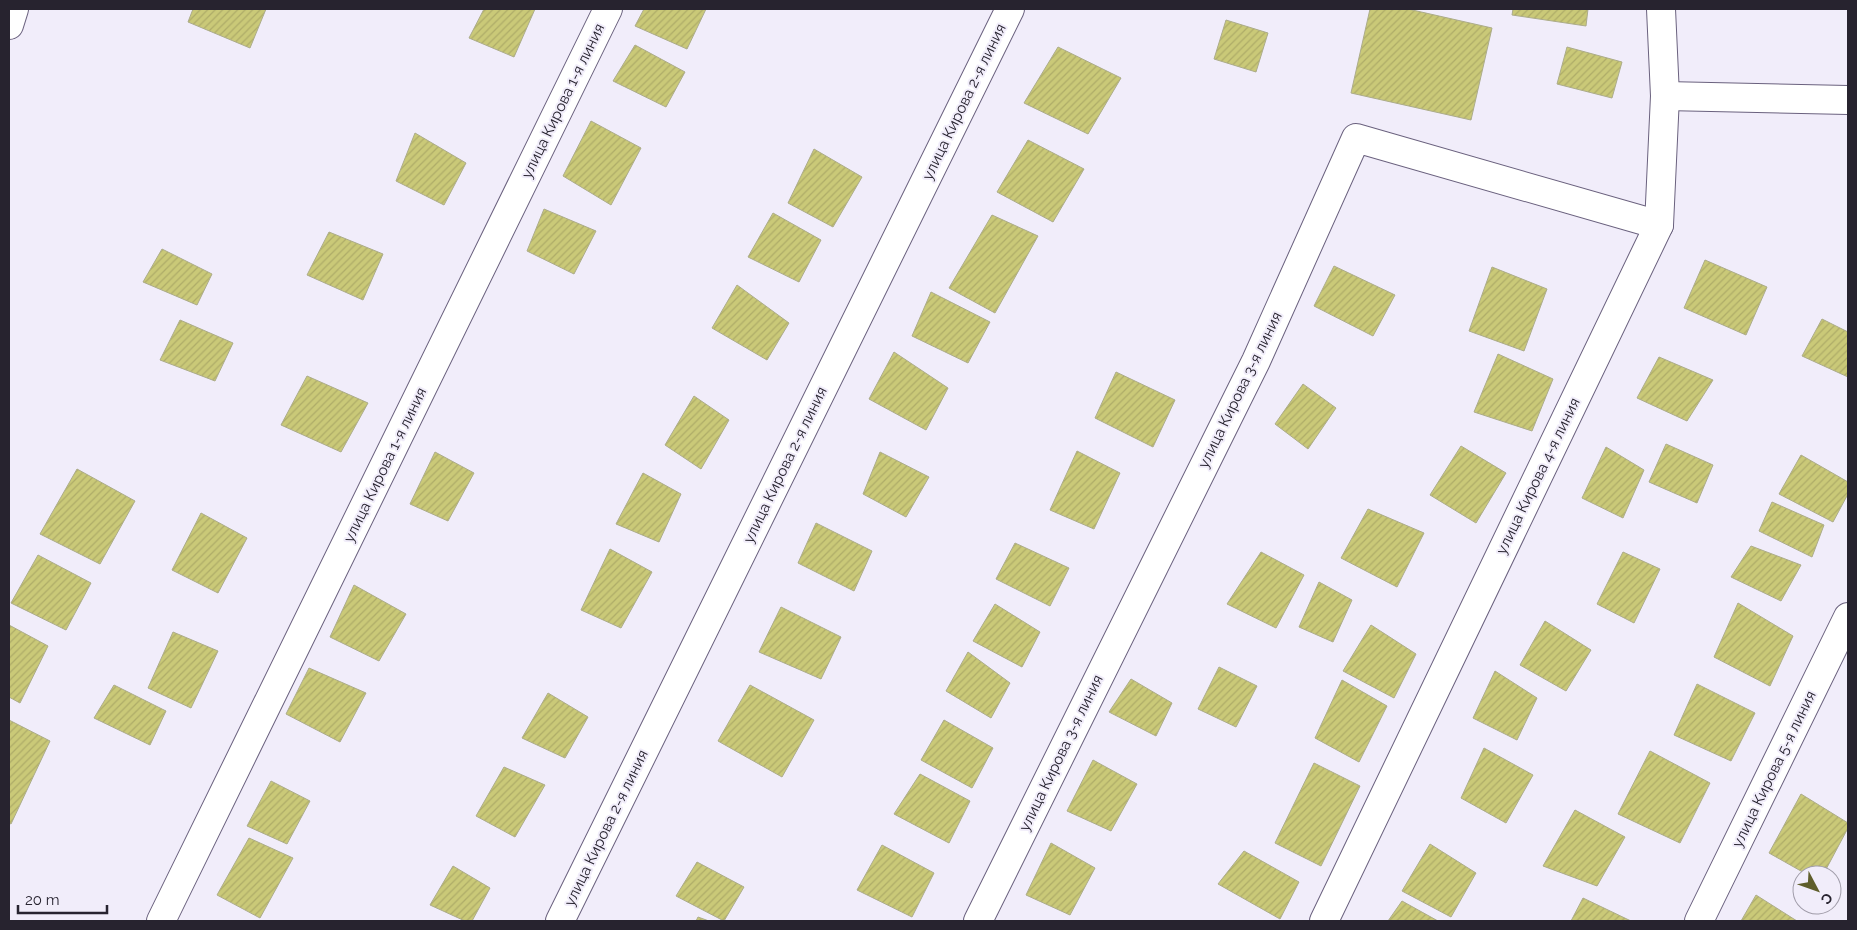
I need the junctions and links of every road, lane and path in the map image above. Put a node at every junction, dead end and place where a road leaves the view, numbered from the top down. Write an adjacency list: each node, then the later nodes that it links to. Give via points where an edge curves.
1 (14, 9): 5 (street)
2 (608, 9): 10 (street, улица Кирова 1-я линия)
3 (1010, 9): 11 (street, улица Кирова 2-я линия)
4 (1661, 9): 6 (street, улица Кирова 4-я линия)
5 (9, 24)
6 (1665, 96): 7 (street); 8 (street, улица Кирова 4-я линия)
7 (1848, 100)
8 (1659, 225): 12 (street, улица Кирова 3-я линия, via 1356,138 1256,361); 13 (street, улица Кирова 4-я линия)
9 (1848, 617): 14 (street, улица Кирова 5-я линия)
10 (161, 921)
11 (560, 921)
12 (978, 921)
13 (1324, 921)
14 (1699, 921)

